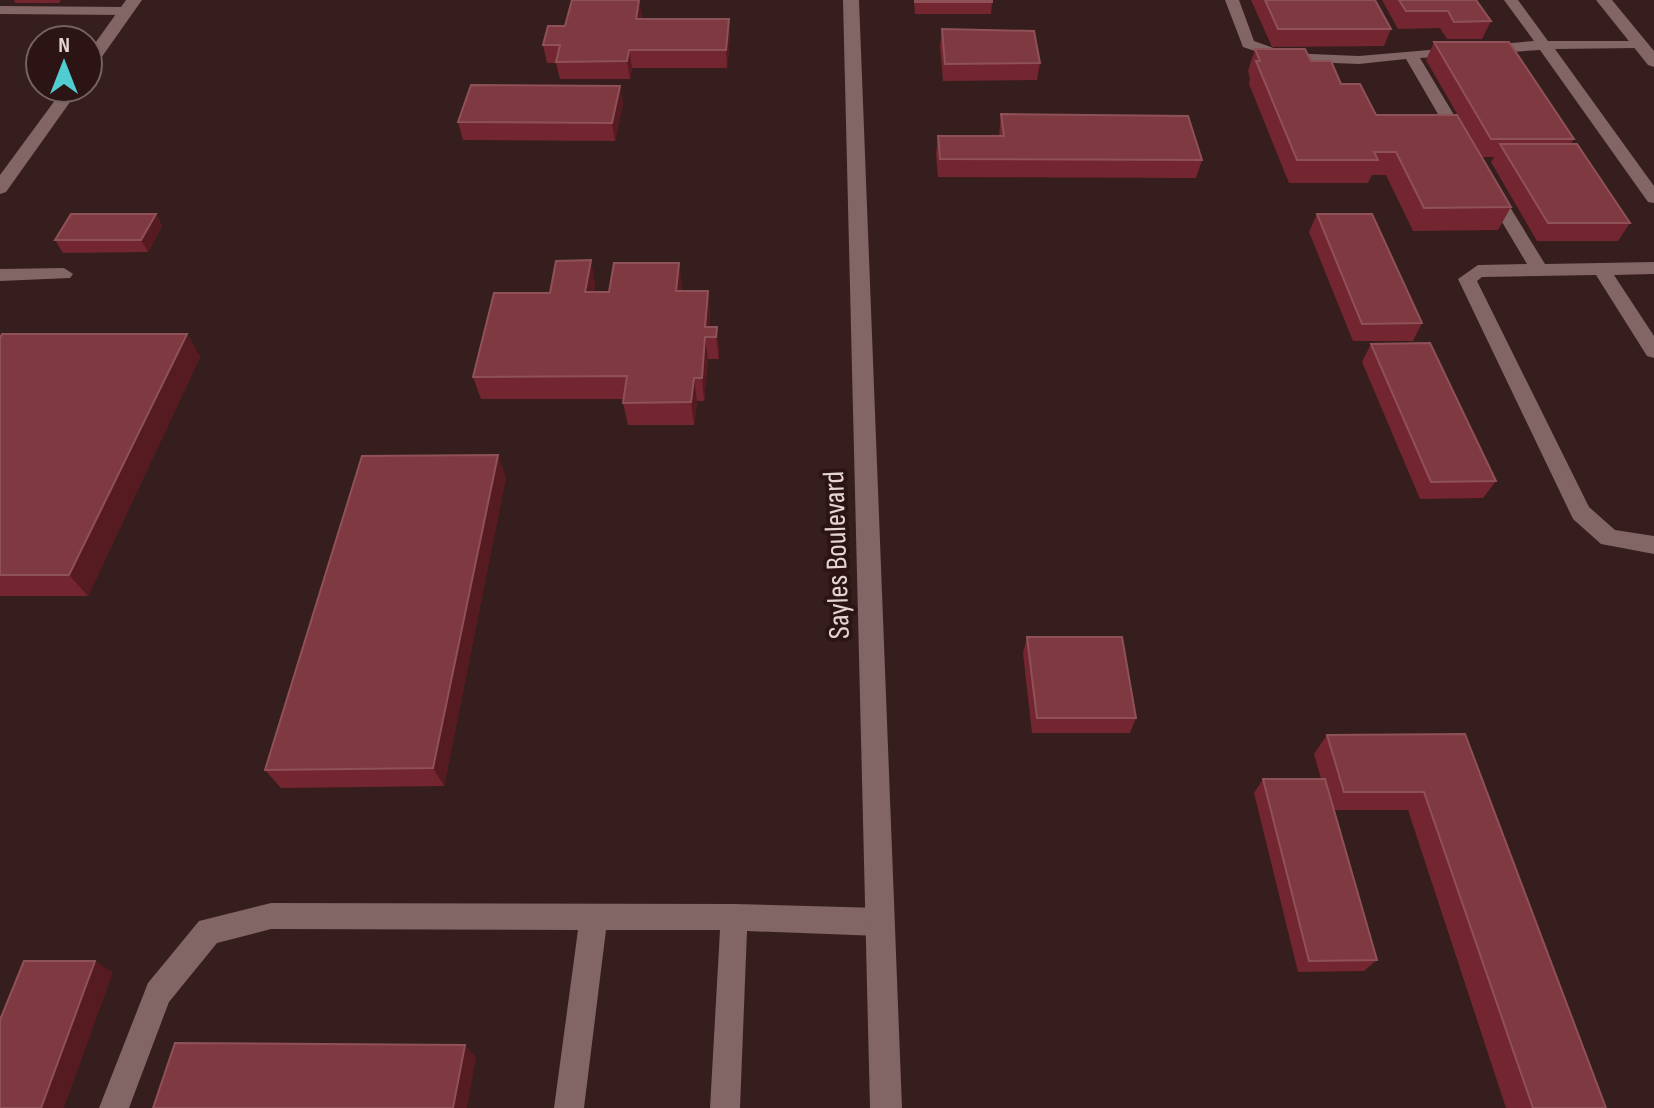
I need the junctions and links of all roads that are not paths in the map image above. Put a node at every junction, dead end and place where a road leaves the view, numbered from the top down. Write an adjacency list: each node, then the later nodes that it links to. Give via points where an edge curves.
1 (851, 0): 26 (street, Sayles Boulevard)
2 (1232, 0): 10 (lane, via 1248,44 1285,57 1359,60)
3 (1511, 0): 9 (lane)
4 (1604, 0): 8 (street)
5 (130, 5): 6 (lane); 7 (street)
6 (0, 10)
7 (104, 42)
8 (1639, 44): 9 (lane); 11 (street)
9 (1544, 45): 10 (lane); 16 (lane)
10 (1410, 54): 13 (lane)
11 (1654, 62)
12 (60, 104): 15 (street)
13 (1466, 148)
14 (1483, 175): 18 (lane)
15 (0, 188)
16 (1654, 198)
17 (1654, 268): 19 (lane)
18 (1539, 269): 19 (lane); 23 (lane, via 1478,271 1467,279 1581,513 1609,538)
19 (1601, 269): 22 (lane)
20 (64, 274): 21 (lane)
21 (0, 275)
22 (1654, 351)
23 (1654, 545)
24 (594, 916): 25 (lane); 27 (lane, via 271,916 209,931 158,993); 28 (lane)
25 (734, 917): 26 (lane); 29 (lane)
26 (880, 922): 30 (street, Sayles Boulevard)
27 (114, 1108)
28 (569, 1108)
29 (725, 1108)
30 (886, 1108)

